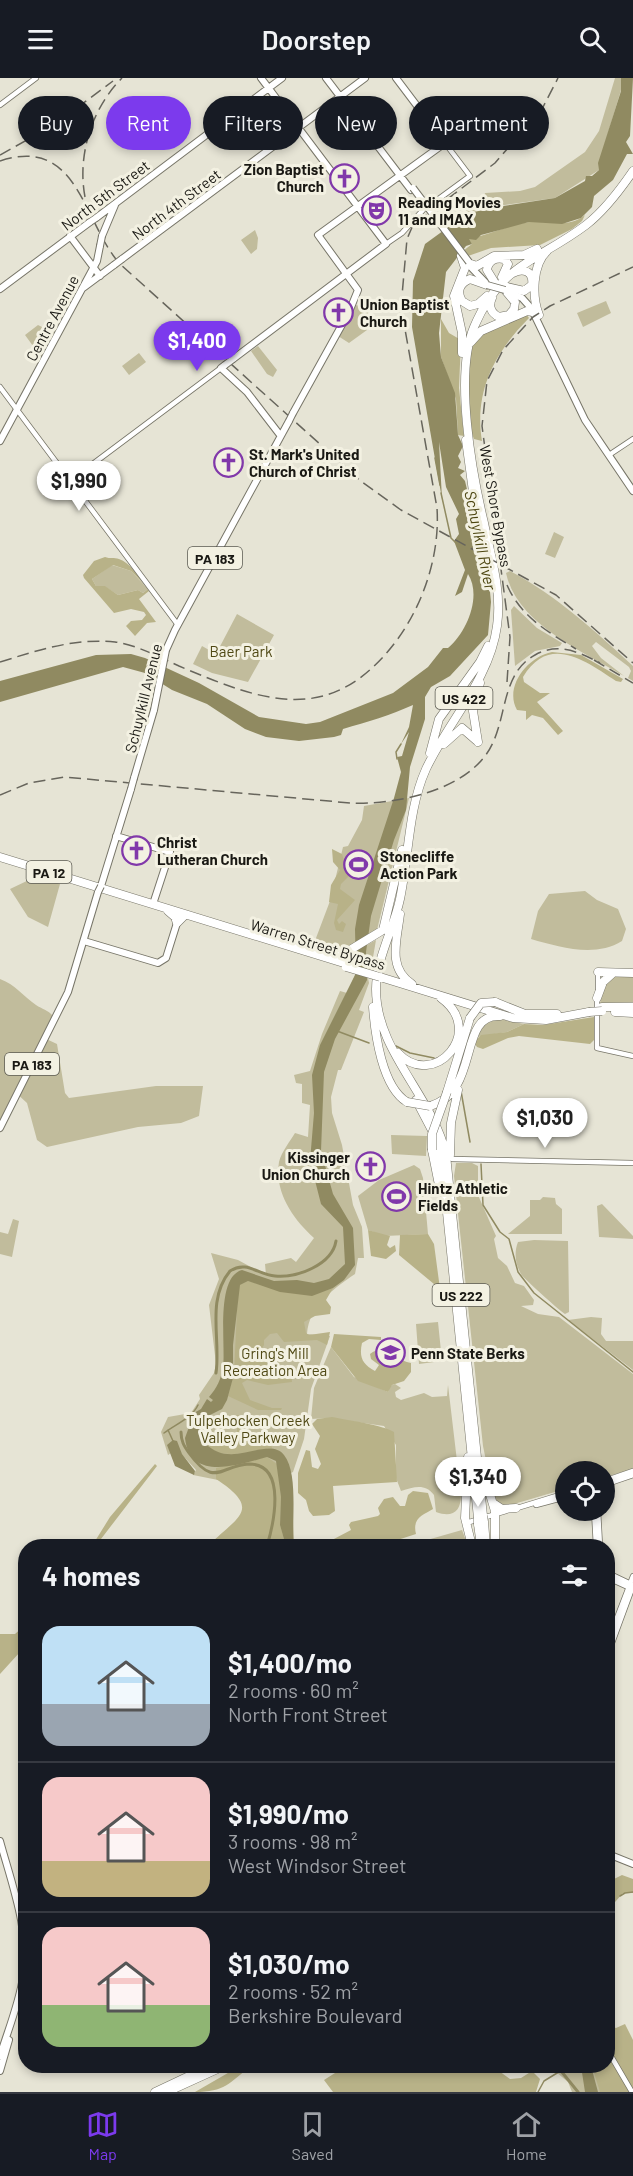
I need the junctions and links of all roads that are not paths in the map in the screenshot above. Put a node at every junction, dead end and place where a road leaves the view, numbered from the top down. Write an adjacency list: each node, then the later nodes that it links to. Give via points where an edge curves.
1 (36, 78): 11 (main road)
2 (261, 78): 7 (main road)
3 (282, 78): 7 (main road, North 5th Street)
4 (328, 78): 9 (main road)
5 (365, 78): 9 (main road, North 4th Street)
6 (396, 78): 10 (main road)
7 (268, 88): 8 (main road); 21 (main road, North 5th Street)
8 (274, 96)
9 (341, 96)
10 (410, 96)
11 (0, 105)
12 (303, 135): 20 (main road)
13 (268, 150): 36 (main road, North 4th Street, bridge)
14 (382, 150): 18 (main road)
15 (435, 150): 18 (main road, via 409,168)
16 (450, 150): 23 (main road, via 470,176)
17 (631, 172): 27 (highway, West Shore Bypass / US 422)
18 (403, 178): 19 (main road); 22 (main road, via 392,180)
19 (412, 189): 32 (main road, bridge); 33 (main road, bridge)
20 (350, 198): 22 (main road); 24 (main road)
21 (116, 202): 29 (main road, North 5th Street); 34 (main road, Centre Avenue, bridge)
22 (363, 202): 24 (main road, PA 183); 26 (main road)
23 (429, 206)
24 (357, 207): 26 (main road); 35 (main road, PA 183, via 318,235)
25 (423, 210): 31 (main road)
26 (365, 216): 31 (main road)
27 (584, 225): 28 (highway, West Shore Bypass / US 422); 30 (highway, West Shore Bypass / US 422)
28 (573, 234): 37 (highway, West Shore Bypass / US 422, via 527,260); 41 (highway, via 538,262)
29 (70, 236): 34 (main road); 39 (main road, North 5th Street)
30 (555, 241): 33 (highway, via 528,254 496,255 477,266); 37 (highway, West Shore Bypass / US 422, via 520,262)
31 (386, 244): 35 (main road)
32 (461, 256): 33 (highway)
33 (468, 264): 37 (main road); 43 (highway, via 453,298 462,336)
34 (93, 267): 36 (main road); 38 (main road, Centre Avenue)
35 (347, 274): 44 (main road, bridge); 47 (main road, Schuylkill Avenue / PA 183, bridge, via 358,288 357,294)
36 (100, 276): 38 (main road, North 4th Street)
37 (497, 284): 40 (highway, West Shore Bypass / US 422); 40 (highway, via 470,279 459,293 463,303 470,306); 41 (main road, via 526,298); 42 (highway, West Shore Bypass / US 422, via 476,322)
38 (82, 288): 46 (main road, Centre Avenue)
39 (0, 289)
40 (488, 295): 43 (highway, West Shore Bypass / US 422, via 472,324)
41 (538, 317): 42 (highway, via 525,312 480,332); 50 (main road, via 585,420)
42 (466, 355): 54 (highway, West Shore Bypass / US 422, via 465,399 480,505 498,592)
43 (462, 364): 55 (highway, West Shore Bypass / US 422, via 469,475 494,578 496,610 483,658 438,719 433,748)
44 (223, 366): 47 (main road); 51 (main road)
45 (0, 387): 46 (main road)
46 (17, 410): 49 (main road, Centre Avenue); 51 (main road)
47 (280, 435): 53 (main road, Schuylkill Avenue / PA 183)
48 (633, 439): 50 (main road)
49 (0, 441)
50 (609, 455): 52 (main road)
51 (70, 481): 53 (main road)
52 (633, 491)
53 (178, 625): 57 (main road, Schuylkill Avenue / PA 183, bridge, via 166,650 154,710)
54 (494, 642): 55 (highway, West Shore Bypass / US 422); 55 (highway, via 474,702 478,742 467,729 460,729 440,748)
55 (421, 779): 56 (highway, West Shore Bypass / US 422); 59 (highway, West Shore Bypass / US 422)
56 (413, 804): 65 (highway, via 383,930 345,953); 71 (highway, West Shore Bypass / US 422, via 397,902)
57 (116, 836): 60 (main road, via 170,852); 64 (main road, Schuylkill Avenue / PA 183)
58 (0, 858): 60 (highway, Warren Street Bypass / PA 12)
59 (404, 874): 70 (highway, US 422, via 395,964 400,975); 78 (highway, West Shore Bypass, via 376,985)
60 (154, 903): 61 (highway, Warren Street Bypass / PA 12); 65 (highway, Warren Street Bypass / PA 12)
61 (168, 911): 62 (highway, Warren Street Bypass / PA 12); 63 (highway)
62 (184, 916): 63 (highway); 65 (highway, Warren Street Bypass / PA 12)
63 (177, 923): 64 (main road, via 166,958 158,963)
64 (84, 941): 81 (main road, Schuylkill Avenue / PA 183, via 64,1000)
65 (318, 957): 69 (highway, Warren Street Bypass / PA 12, bridge)
66 (598, 970): 67 (highway); 73 (main road)
67 (611, 973): 68 (highway); 73 (highway)
68 (633, 974)
69 (380, 976): 70 (highway, Warren Street Bypass / PA 12); 72 (highway, Warren Street Bypass / PA 12)
70 (412, 984): 76 (highway, Warren Street Bypass, via 507,1013 536,1017)
71 (373, 985): 80 (highway, US 422, bridge, via 374,1023 387,1079 395,1092 406,1102 430,1106 449,1097); 85 (highway, via 377,1023 385,1044 437,1140)
72 (433, 994): 77 (highway, Warren Street Bypass / PA 12); 78 (highway, via 450,1006 459,1024 458,1040 447,1057 431,1064 413,1064 399,1055)
73 (597, 998): 79 (main road, via 597,1048)
74 (633, 1009): 75 (highway, Warren Street Bypass / US 222, bridge)
75 (590, 1010): 76 (highway, Warren Street Bypass / US 222); 77 (highway, Warren Street Bypass / US 222, via 546,1020)
76 (557, 1014): 85 (highway, US 222, bridge, via 525,1014 495,1002 481,1004 470,1018 432,1134)
77 (513, 1018): 80 (highway, US 222, via 494,1016 480,1022)
78 (386, 1038): 84 (highway, via 432,1117 444,1146)
79 (633, 1056)
80 (463, 1074): 84 (highway, US 222, via 451,1123)
81 (0, 1128)
82 (452, 1159): 83 (main road)
83 (633, 1163)
84 (450, 1184): 86 (highway, US 222)
85 (451, 1251): 87 (highway, US 222)
86 (472, 1407): 92 (highway); 95 (highway, US 222)
87 (468, 1420): 95 (highway, US 222); 97 (highway)
88 (633, 1473): 89 (main road)
89 (615, 1479)
90 (555, 1498): 93 (main road)
91 (555, 1498): 94 (main road)
92 (491, 1499): 93 (highway, via 499,1508); 94 (highway)
93 (516, 1508): 94 (main road)
94 (496, 1516): 97 (main road); 101 (highway)
95 (481, 1520): 99 (highway, US 222); 100 (highway, US 222)
96 (597, 1521): 102 (main road)
97 (467, 1524): 98 (highway)
98 (470, 1539)
99 (481, 1539)
100 (485, 1539)
101 (495, 1539)
102 (598, 1539)
103 (633, 1576): 106 (main road)
104 (615, 1577): 106 (main road)
105 (617, 1583): 106 (main road); 107 (main road)
106 (631, 1586): 107 (main road); 109 (main road)
107 (625, 1595): 108 (main road)
108 (615, 1622)
109 (615, 1633)
110 (0, 1841): 113 (main road)
111 (615, 1857): 112 (main road)
112 (633, 1864)
113 (18, 1914)
114 (18, 1998): 115 (main road)
115 (14, 2014): 116 (main road); 118 (main road)
116 (0, 2056)
117 (615, 2062): 123 (main road)
118 (0, 2071)
119 (195, 2073): 121 (highway)
120 (209, 2073): 122 (highway)
121 (155, 2092)
122 (167, 2092)
123 (632, 2092)

